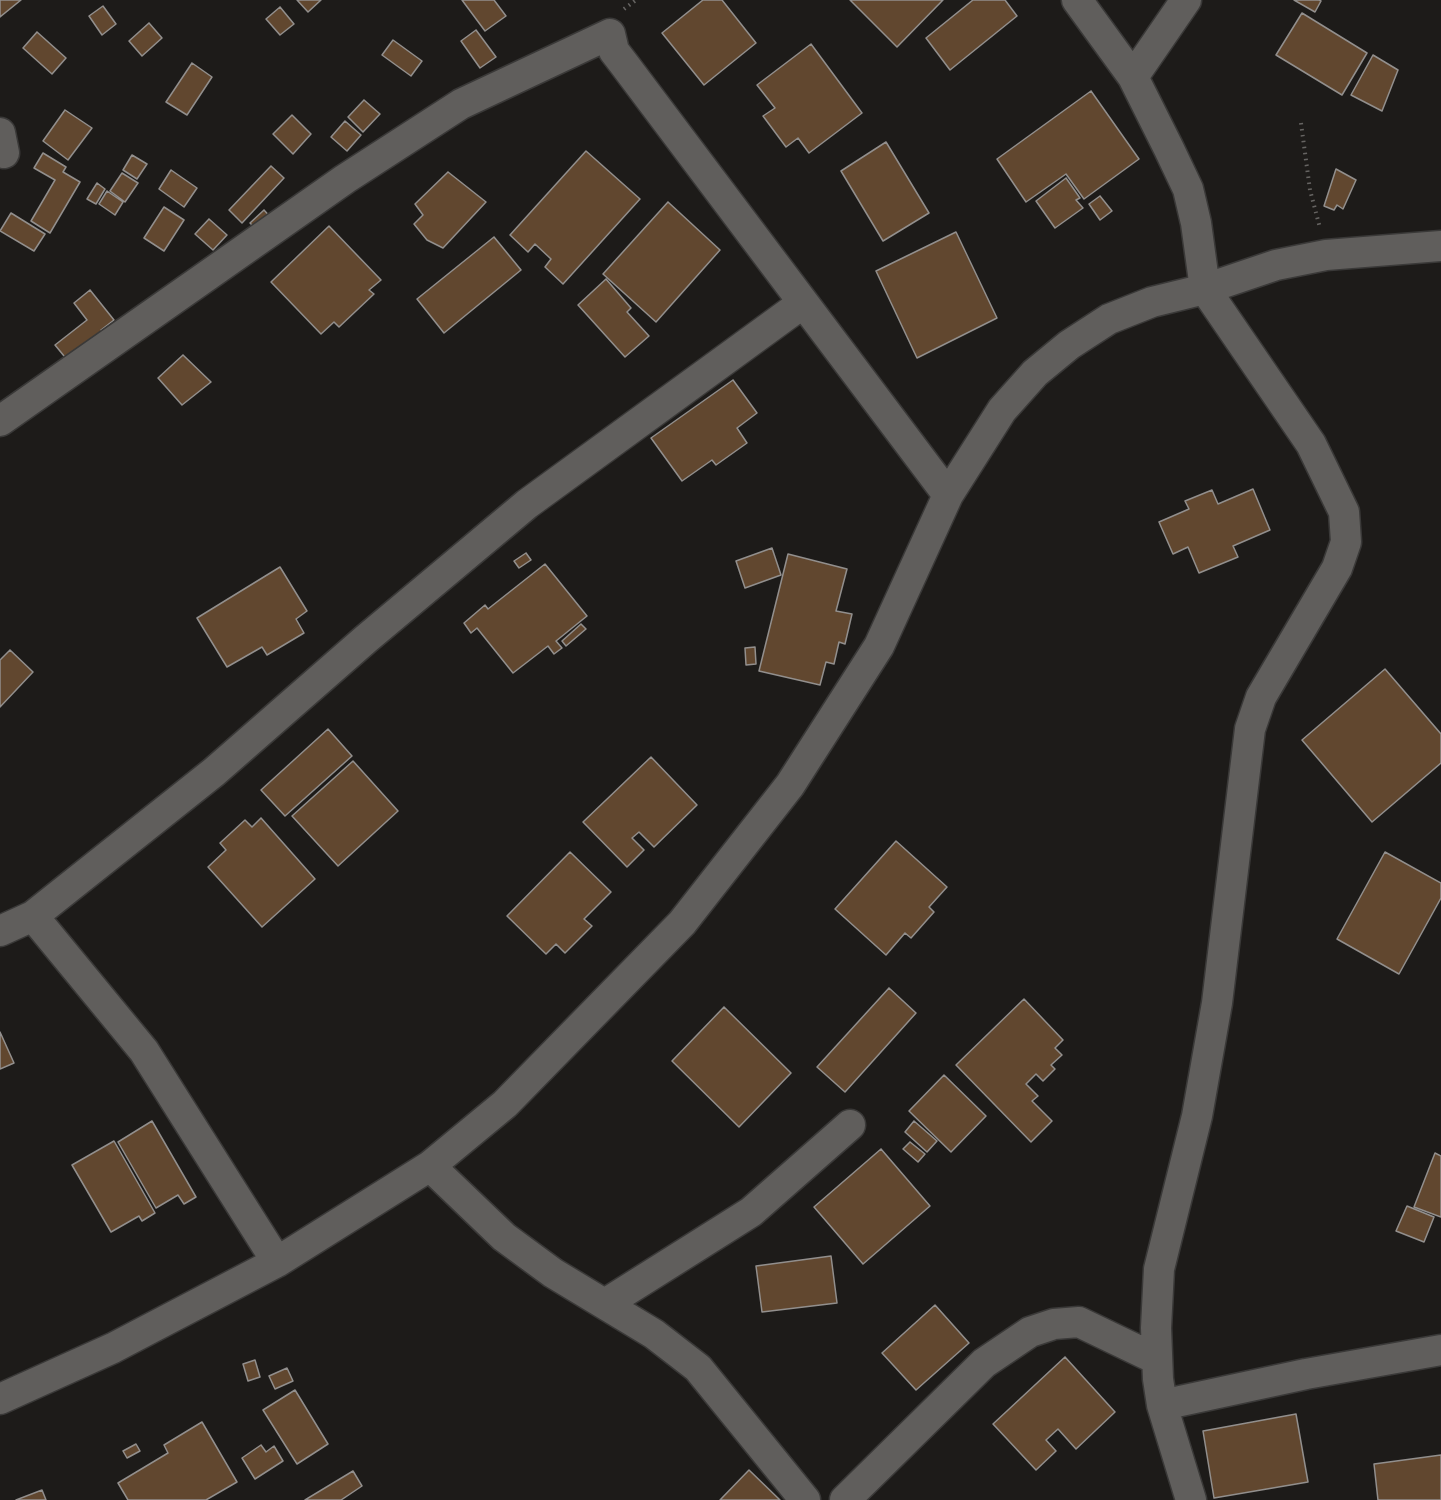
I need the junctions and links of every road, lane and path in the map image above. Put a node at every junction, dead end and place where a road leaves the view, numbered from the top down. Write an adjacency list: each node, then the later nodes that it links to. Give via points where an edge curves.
1 (1077, 0): 3 (street)
2 (1186, 0): 3 (street)
3 (1133, 77): 7 (street, via 1188,189)
4 (1301, 123): 6 (path, via 1310,190)
5 (1441, 246): 6 (street)
6 (1326, 255): 7 (street, via 1276,265)
7 (1205, 289): 10 (street, via 1120,314 1069,345 1035,373 1002,410); 18 (street, via 1311,444 1344,512 1346,542 1337,568 1261,697 1250,729 1217,1003 1197,1116 1159,1269)
8 (803, 303): 9 (street, via 624,64 610,34 461,104 345,179); 10 (street); 11 (street, via 527,504 214,772)
9 (0, 421)
10 (948, 495): 14 (street, via 879,646 790,785 682,922 505,1104)
11 (33, 916): 12 (street); 15 (street, via 144,1051)
12 (0, 931)
13 (850, 1125): 16 (street, via 751,1212)
14 (430, 1166): 15 (street); 16 (street, via 504,1237)
15 (277, 1262): 19 (street, via 113,1348)
16 (605, 1304): 21 (street, via 654,1334 698,1368)
17 (1441, 1350): 20 (street)
18 (1156, 1359): 20 (street); 22 (street, via 1079,1322 1054,1324 1030,1332 984,1363)
19 (0, 1399)
20 (1162, 1405): 23 (street)
21 (805, 1500)
22 (845, 1500)
23 (1191, 1500)

